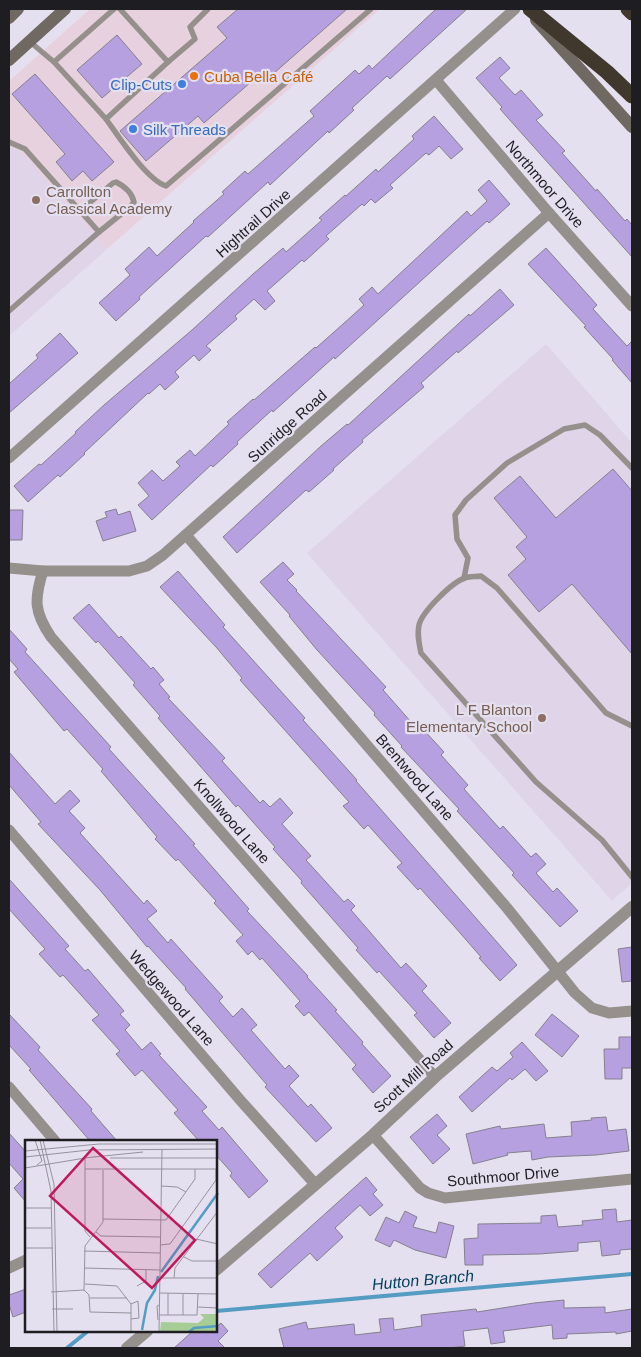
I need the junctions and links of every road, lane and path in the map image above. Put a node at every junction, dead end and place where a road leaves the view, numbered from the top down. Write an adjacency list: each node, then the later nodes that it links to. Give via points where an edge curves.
1 (18, 9): 12 (main road)
2 (65, 9): 13 (main road)
3 (114, 9): 15 (lane)
4 (120, 9): 16 (lane)
5 (208, 9): 16 (lane, via 190,27 195,39)
6 (371, 9): 19 (lane, via 166,186 157,183)
7 (515, 9): 17 (street, Hightrail Drive)
8 (526, 9): 20 (main road)
9 (530, 9): 18 (highway)
10 (628, 9): 11 (highway)
11 (632, 13)
12 (9, 18)
13 (30, 41): 14 (main road); 15 (lane)
14 (9, 60)
15 (54, 62): 19 (lane)
16 (168, 62): 19 (lane)
17 (436, 80): 23 (street, Northmoor Drive); 27 (street, Hightrail Drive)
18 (632, 96)
19 (106, 119)
20 (632, 126)
21 (9, 142): 22 (lane, via 25,149)
22 (80, 211): 24 (lane); 24 (lane, via 116,182 133,197 131,206)
23 (549, 213): 25 (street, Northmoor Drive); 29 (street, Sunridge Road)
24 (99, 232): 26 (lane)
25 (632, 306)
26 (9, 311)
27 (9, 458)
28 (632, 468): 32 (lane, via 600,434 585,425 564,429 508,463 466,500 455,516 458,539 468,558)
29 (186, 535): 31 (street, Sunridge Road, via 164,556 129,571); 37 (street, Brentwood Lane)
30 (9, 568): 31 (street, Sunridge Road)
31 (43, 571): 39 (street, Knollwood Lane, via 37,590 37,608 51,637)
32 (464, 578): 33 (lane, via 481,576 496,588 606,714); 35 (lane, via 428,607 419,623 417,637 421,653 536,782 602,840)
33 (632, 726)
34 (9, 830): 44 (street, Wedgewood Lane)
35 (632, 878)
36 (632, 907): 37 (street, Scott Mill Road)
37 (559, 971): 38 (street, Brentwood Lane, via 575,993 592,1008 609,1013); 39 (street, Scott Mill Road)
38 (632, 1011)
39 (436, 1077): 41 (street, Scott Mill Road)
40 (9, 1087): 42 (street)
41 (373, 1135): 43 (street, Southmoor Drive, via 420,1188 445,1198); 44 (street, Scott Mill Road)
42 (53, 1140)
43 (632, 1179)
44 (315, 1184): 47 (street, Scott Mill Road)
45 (25, 1260): 46 (street)
46 (9, 1268)
47 (218, 1268)
48 (146, 1332): 49 (street)
49 (130, 1347)

